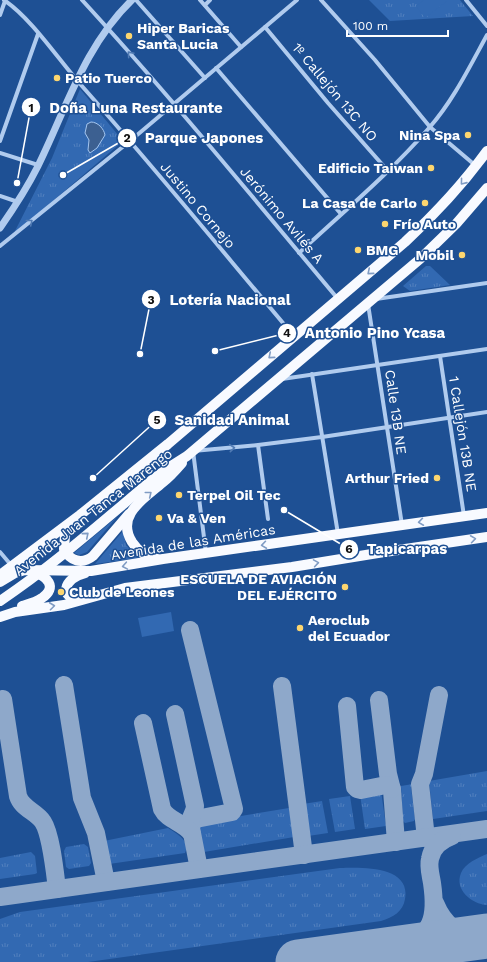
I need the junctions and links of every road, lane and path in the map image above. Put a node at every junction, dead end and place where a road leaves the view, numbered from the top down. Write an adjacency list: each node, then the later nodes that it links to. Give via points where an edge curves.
1 (4, 0): 11 (street); 15 (street, Justino Cornejo, via 18,11)
2 (82, 0): 13 (street, Jerónimo Avilés A)
3 (132, 0): 13 (street)
4 (136, 0): 19 (street)
5 (200, 0): 10 (street)
6 (210, 0): 10 (street)
7 (297, 0): 14 (street)
8 (321, 0): 22 (street)
9 (466, 0): 12 (street)
10 (204, 5): 17 (street)
11 (0, 15)
12 (487, 26)
13 (107, 27): 20 (street); 21 (street, Jerónimo Avilés A, one-way to 13)
14 (265, 27): 17 (street); 29 (street, 1º Callejón 13C NO)
15 (38, 34): 20 (street, Justino Cornejo); 23 (street)
16 (487, 35): 22 (street, via 458,87)
17 (241, 47): 18 (street)
18 (216, 68): 19 (street); 33 (street)
19 (205, 78): 21 (street)
20 (76, 80): 24 (street, Justino Cornejo); 27 (street)
21 (174, 104): 24 (street); 36 (street, Jerónimo Avilés A)
22 (430, 127): 28 (street); 29 (street)
23 (0, 141)
24 (130, 141): 35 (street, one-way to 24); 40 (street, Justino Cornejo)
25 (487, 151): 28 (main road, Avenida Juan Tanca Marengo)
26 (0, 153): 27 (street)
27 (38, 165): 32 (street)
28 (476, 166): 38 (main road, Avenida Juan Tanca Marengo, one-way to 38, via 421,227)
29 (388, 171): 33 (street)
30 (487, 188): 39 (main road, Avenida Juan Tanca Marengo, via 437,243)
31 (0, 196): 32 (street)
32 (18, 202): 34 (street)
33 (341, 214): 36 (street)
34 (0, 228)
35 (0, 246)
36 (299, 253): 38 (street, Jerónimo Avilés A)
37 (487, 283): 39 (street)
38 (338, 299): 40 (main road, Avenida Juan Tanca Marengo)
39 (370, 301): 43 (street, Calle 13B NE); 45 (main road, Avenida Juan Tanca Marengo)
40 (294, 336): 54 (main road, Avenida Juan Tanca Marengo, one-way to 54)
41 (487, 349): 42 (street)
42 (440, 356): 43 (street); 47 (street, 1 Callejón 13B NE)
43 (377, 364): 44 (street); 48 (street, Calle 13B NE)
44 (312, 374): 45 (street); 49 (street)
45 (278, 380): 51 (main road, Avenida Juan Tanca Marengo)
46 (487, 412): 47 (street)
47 (450, 417): 48 (street); 55 (street, 1 Callejón 13B NE)
48 (386, 428): 49 (street); 57 (street, Calle 13B NE)
49 (322, 437): 50 (street); 58 (street)
50 (258, 445): 51 (street, one-way to 50); 56 (street)
51 (190, 454): 52 (main road, one-way to 51, via 173,474); 61 (street); 68 (main road, Avenida Juan Tanca Marengo, one-way to 51, bridge, via 58,559 152,480)
52 (136, 505): 54 (main road, via 93,556 77,561 69,557 63,545 68,529); 62 (main road, via 128,520 130,538 137,549 146,556)
53 (487, 513): 55 (main road, Avenida de las Américas)
54 (80, 515): 63 (main road, Avenida Juan Tanca Marengo)
55 (464, 516): 57 (main road, Avenida de las Américas, one-way to 57)
56 (268, 518)
57 (402, 525): 58 (main road, Avenida de las Américas)
58 (338, 534): 61 (main road, Avenida de las Américas, one-way to 61)
59 (487, 537): 67 (main road, one-way to 59, via 125,588 292,567)
60 (0, 552): 63 (street)
61 (206, 553): 62 (main road, Avenida de las Américas)
62 (163, 559): 64 (main road, Avenida de las Américas, one-way to 64)
63 (14, 569): 64 (main road, Avenida de las Américas); 65 (main road, Avenida de las Américas); 66 (main road, Avenida de las Américas); 69 (main road, via 43,575 49,581 50,587 42,598)
64 (91, 572): 67 (main road, via 75,576 67,585 69,595 75,599)
65 (0, 575)
66 (0, 582)
67 (83, 599): 69 (main road, one-way to 67, via 64,605)
68 (0, 601)
69 (0, 616)

